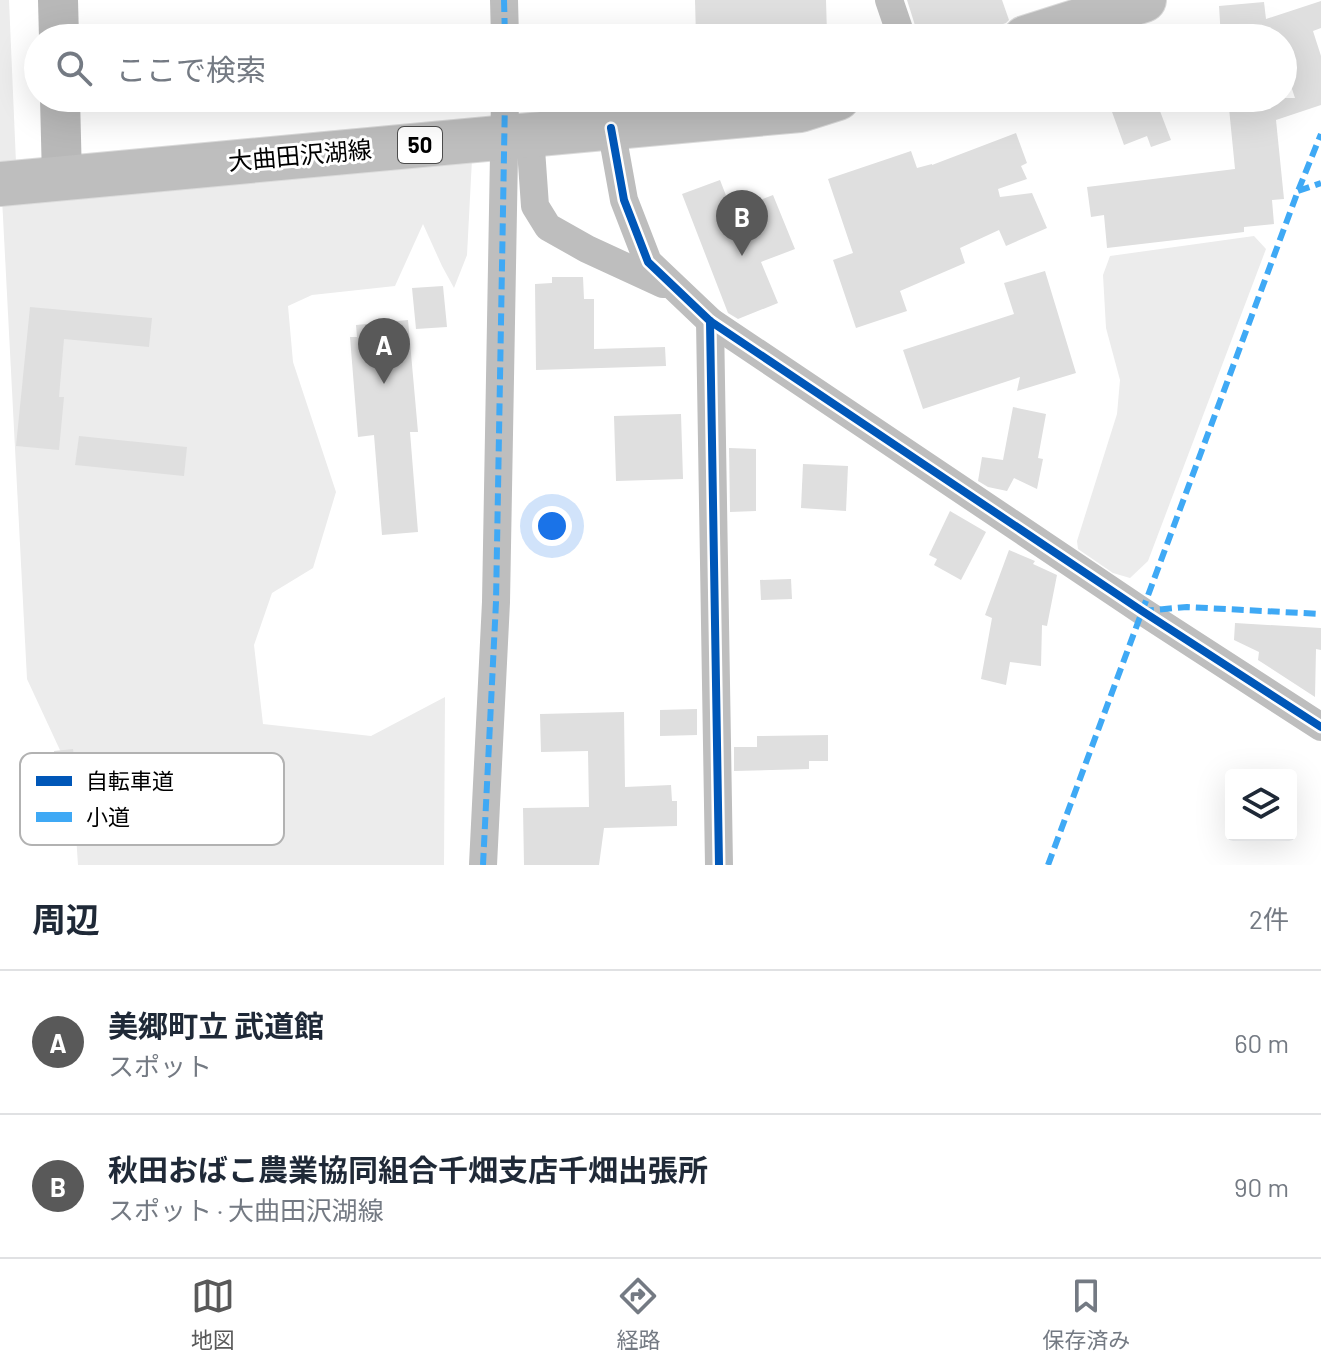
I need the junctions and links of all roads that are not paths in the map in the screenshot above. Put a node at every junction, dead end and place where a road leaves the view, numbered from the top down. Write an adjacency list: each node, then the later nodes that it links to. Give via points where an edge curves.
1 (58, 0): 5 (street)
2 (504, 0): 6 (street)
3 (889, 0): 7 (street)
4 (1144, 0): 8 (main road)
5 (59, 24)
6 (505, 24)
7 (897, 24)
8 (1069, 24)
9 (60, 112): 14 (street)
10 (779, 112): 12 (main road, 大曲田沢湖線 / 50)
11 (514, 123): 12 (main road, 大曲田沢湖線 / 50); 14 (main road, 大曲田沢湖線 / 50); 16 (street, via 535,206 548,227); 19 (street)
12 (611, 128): 16 (street, via 624,200 648,262)
13 (0, 170): 15 (street)
14 (62, 178): 15 (main road, 大曲田沢湖線 / 50)
15 (0, 184)
16 (678, 291): 17 (street)
17 (710, 321): 18 (street); 20 (street)
18 (1321, 727)
19 (483, 865)
20 (719, 865)

